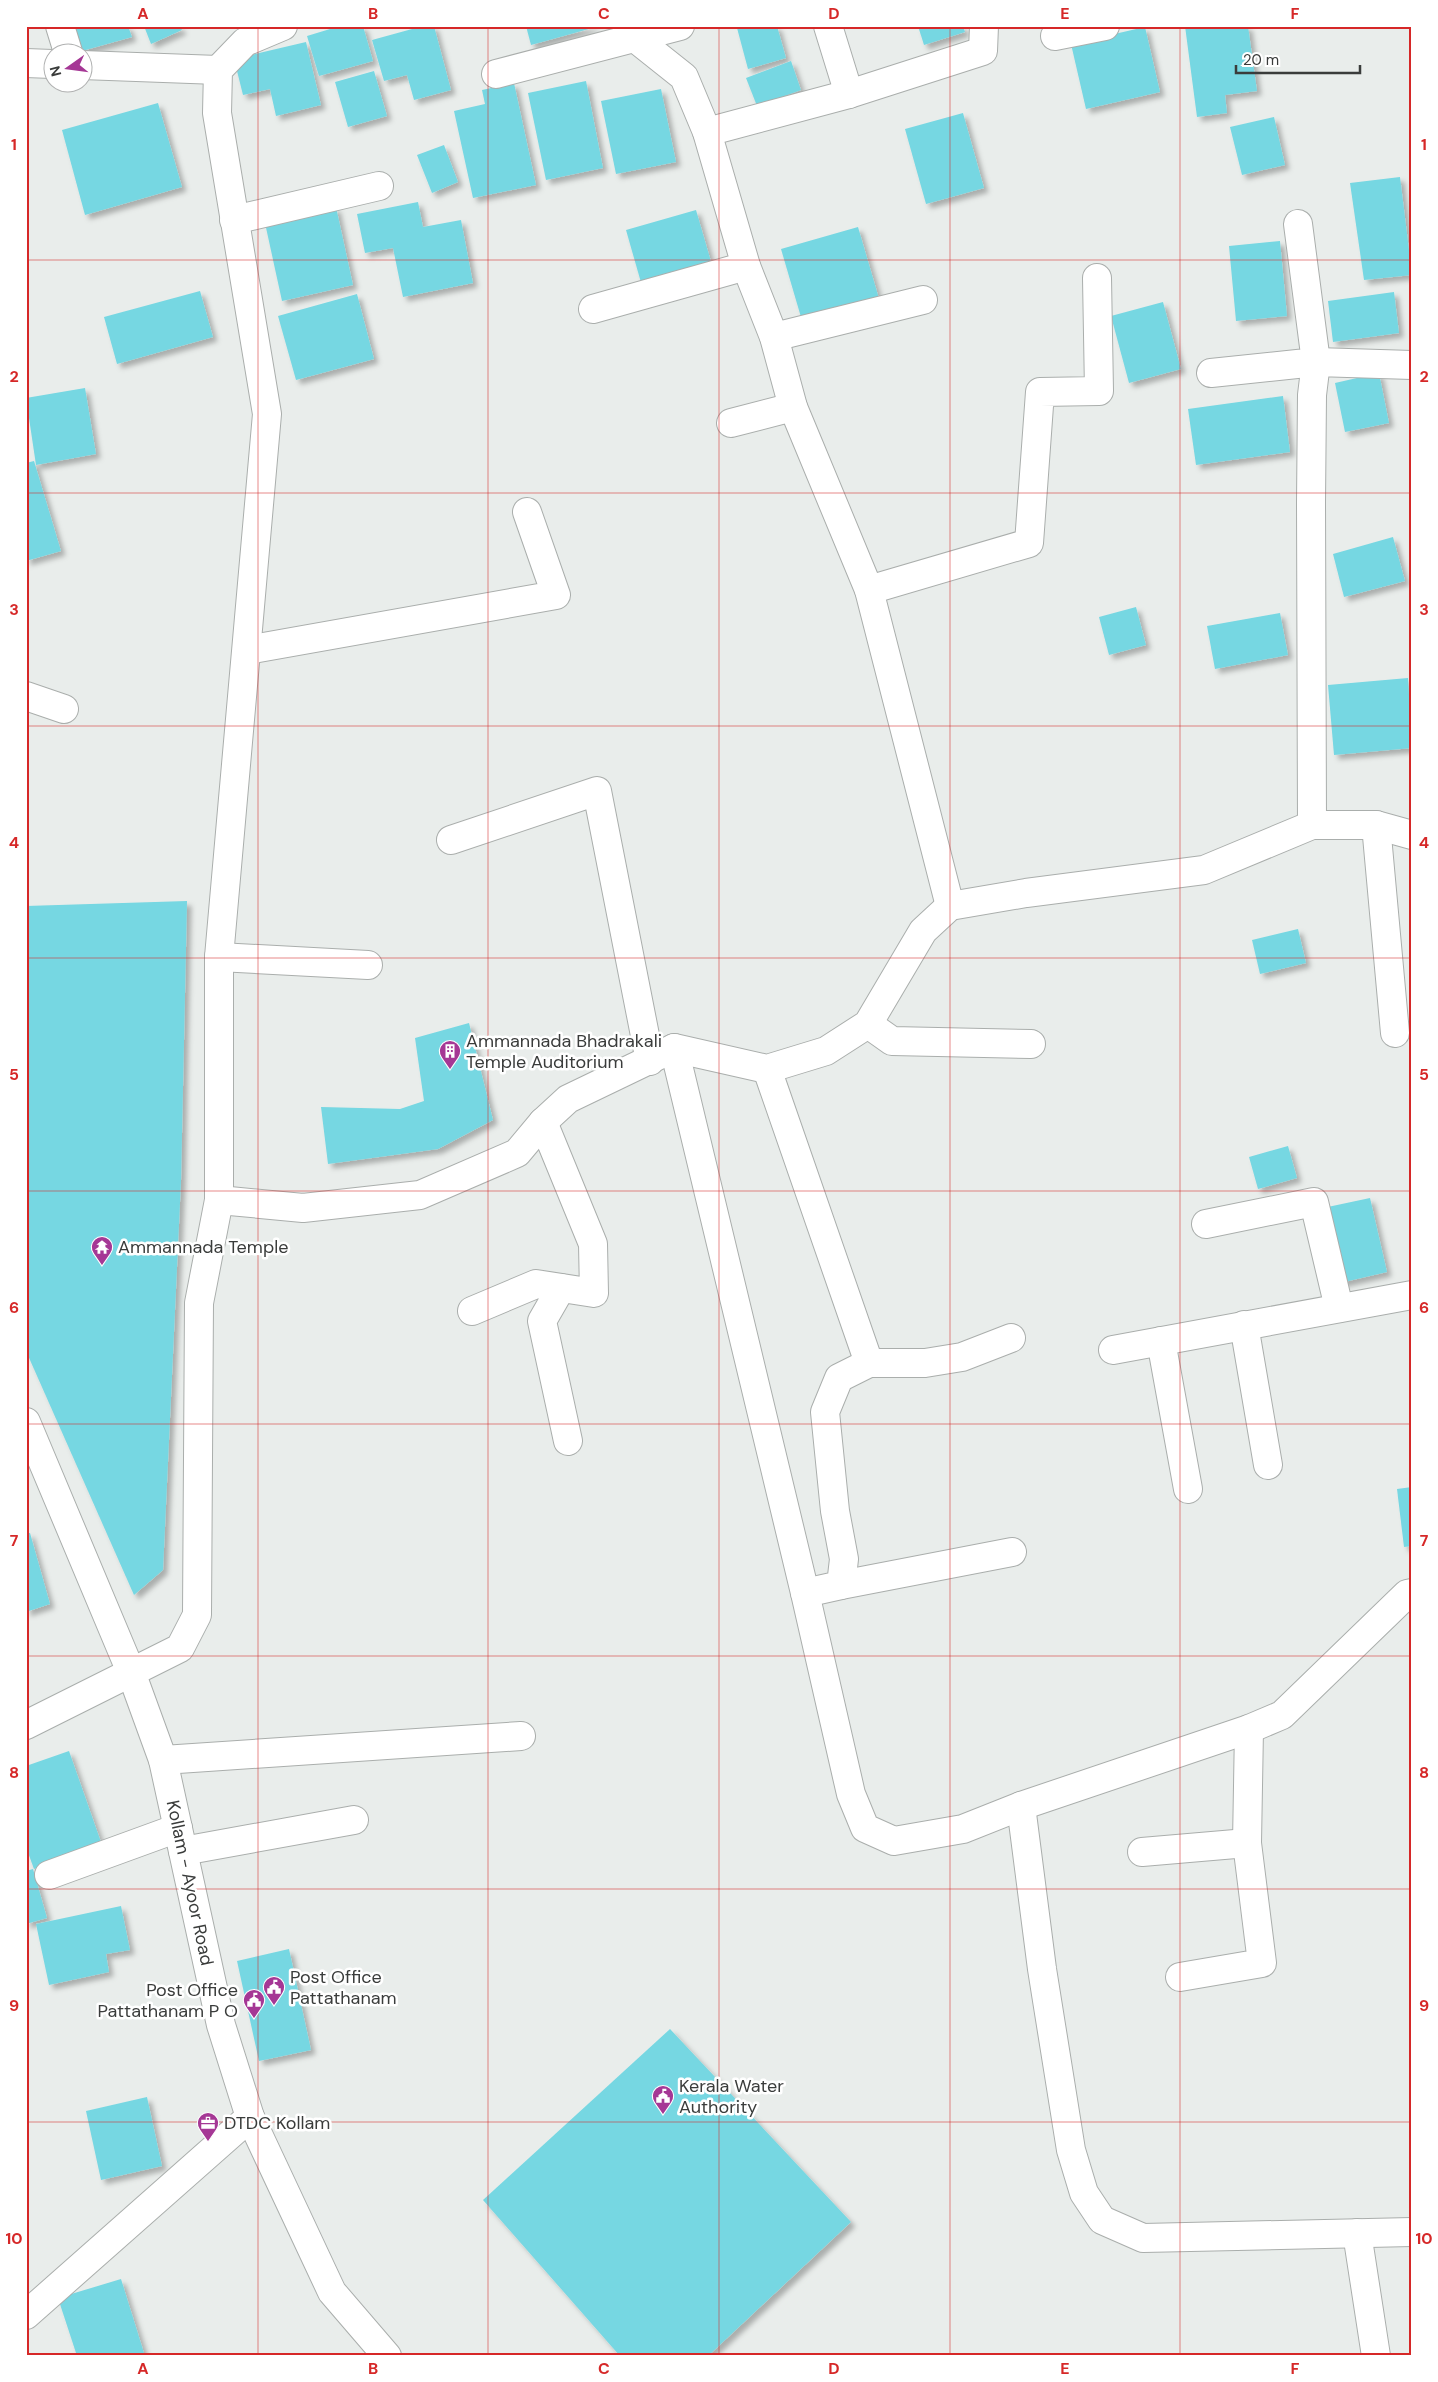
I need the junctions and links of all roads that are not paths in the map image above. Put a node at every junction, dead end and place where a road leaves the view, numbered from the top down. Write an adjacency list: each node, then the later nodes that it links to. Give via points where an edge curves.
1 (60, 26): 9 (street)
2 (283, 26): 13 (street, via 245,42)
3 (680, 26): 7 (street)
4 (828, 26): 15 (street)
5 (984, 26): 15 (street, via 983,51)
6 (1105, 26): 8 (street)
7 (630, 32): 14 (street); 16 (street, via 684,77)
8 (1055, 36)
9 (65, 42)
10 (26, 63): 11 (street)
11 (42, 64)
12 (92, 65): 13 (street)
13 (218, 70): 18 (street, via 217,113)
14 (496, 74)
15 (850, 94): 16 (street)
16 (707, 132): 20 (street)
17 (379, 186): 18 (street)
18 (234, 220): 32 (street, via 267,414)
19 (1298, 224): 25 (street)
20 (746, 266): 23 (street); 24 (street)
21 (1097, 278): 31 (street, via 1099,391 1040,392 1029,542)
22 (923, 300): 24 (street)
23 (593, 309)
24 (774, 337): 28 (street)
25 (1316, 362): 26 (street); 27 (street); 35 (street, via 1312,395 1311,483)
26 (1412, 365)
27 (1211, 373)
28 (793, 407): 29 (street); 31 (street)
29 (731, 423)
30 (527, 512): 32 (street, via 556,595)
31 (869, 590): 39 (street)
32 (247, 650): 40 (street)
33 (26, 696): 34 (street)
34 (64, 709)
35 (1312, 825): 36 (street); 39 (street, via 1204,870)
36 (1376, 825): 37 (street); 43 (street)
37 (1412, 835)
38 (451, 840): 46 (street, via 597,791)
39 (950, 906): 42 (street, via 923,931)
40 (219, 958): 41 (street); 49 (street)
41 (368, 965)
42 (868, 1024): 44 (street, via 892,1041); 47 (street, via 826,1051)
43 (1395, 1033)
44 (1032, 1044)
45 (674, 1048): 46 (street); 47 (street); 66 (street)
46 (650, 1061): 48 (street, via 568,1099)
47 (768, 1069): 59 (street)
48 (543, 1122): 49 (street, via 516,1153 420,1195 303,1208); 51 (street, via 593,1244 594,1293)
49 (219, 1200): 68 (street, via 199,1303 197,1615 180,1648)
50 (1206, 1224): 53 (street, via 1314,1202)
51 (561, 1288): 54 (street, via 536,1284); 61 (street, via 542,1320)
52 (1412, 1295): 53 (street)
53 (1339, 1308): 55 (street)
54 (472, 1311)
55 (1244, 1325): 57 (street); 62 (street)
56 (1011, 1338): 59 (street, via 962,1357 925,1362)
57 (1161, 1341): 58 (street); 63 (street)
58 (1113, 1350)
59 (870, 1363): 65 (street, via 839,1378 825,1412 835,1510 844,1559)
60 (29, 1433): 68 (street, Kollam - Ayoor Road)
61 (568, 1441)
62 (1268, 1465)
63 (1188, 1489)
64 (1012, 1552): 65 (street)
65 (841, 1585): 66 (street)
66 (806, 1593): 73 (street, via 851,1794 865,1828 894,1841 963,1829)
67 (1412, 1593): 70 (street, via 1406,1594 1282,1715)
68 (130, 1672): 69 (street); 72 (street, Kollam - Ayoor Road)
69 (26, 1725)
70 (1249, 1729): 73 (street); 76 (street)
71 (521, 1736): 72 (street)
72 (163, 1760): 75 (street, Kollam - Ayoor Road)
73 (1021, 1806): 82 (street, via 1042,1969 1071,2150 1084,2193 1102,2220 1143,2238)
74 (354, 1820): 75 (street)
75 (180, 1839): 78 (street); 80 (street, Kollam - Ayoor Road, via 221,2025)
76 (1247, 1843): 77 (street); 79 (street, via 1262,1964)
77 (1142, 1852)
78 (49, 1875)
79 (1180, 1977)
80 (250, 2117): 83 (street); 84 (street, Kollam - Ayoor Road, via 332,2292)
81 (1412, 2232): 82 (street)
82 (1357, 2233): 85 (street)
83 (26, 2315)
84 (387, 2356)
85 (1376, 2356)

